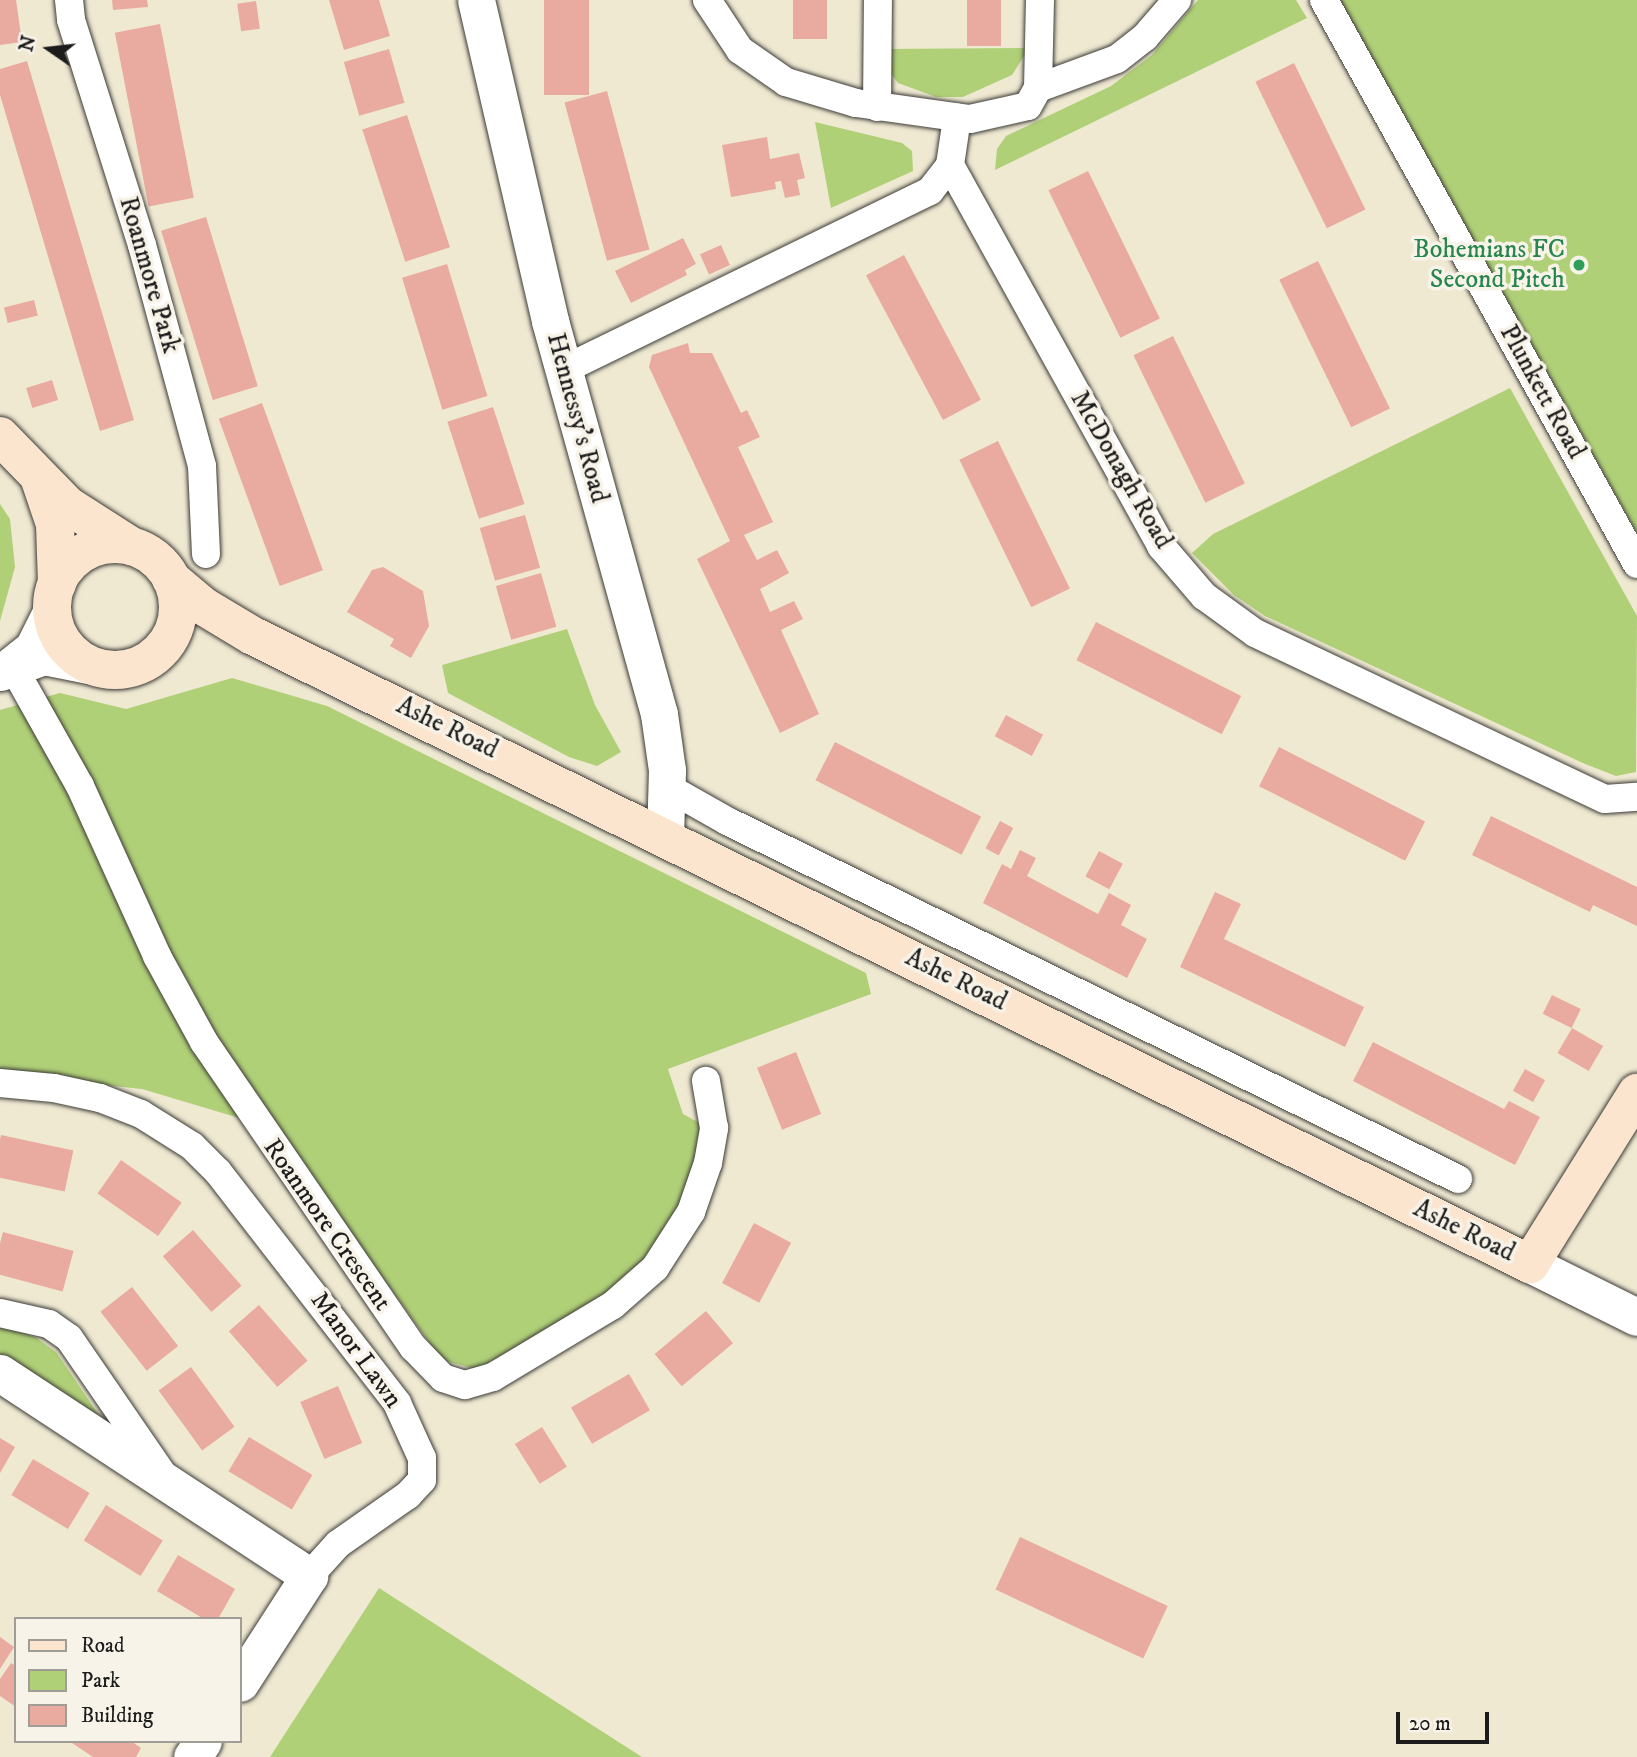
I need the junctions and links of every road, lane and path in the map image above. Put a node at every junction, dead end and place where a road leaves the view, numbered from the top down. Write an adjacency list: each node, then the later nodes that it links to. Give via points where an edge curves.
1 (69, 0): 16 (street, Roanmore Park, via 71,20 142,245 202,466)
2 (476, 0): 12 (street, Hennessy's Road)
3 (707, 0): 9 (street, via 740,50 774,76 817,93)
4 (878, 0): 9 (street)
5 (1040, 0): 8 (street)
6 (1177, 0): 8 (street, via 1126,53)
7 (1324, 0): 17 (street, Plunkett Road)
8 (1038, 88): 10 (street, via 1028,106 992,117)
9 (877, 107): 10 (street)
10 (957, 118): 11 (street)
11 (950, 165): 12 (street, via 941,180 920,196); 25 (street, McDonagh Road, via 1161,545 1204,596 1255,633 1605,799)
12 (563, 370): 24 (street, Hennessy's Road, via 654,693)
13 (0, 436): 14 (main road)
14 (33, 469): 15 (main road, via 81,516); 19 (main road, via 55,524)
15 (131, 546): 18 (main road, via 155,558); 19 (main road, via 93,548 71,562)
16 (206, 555)
17 (1637, 565)
18 (171, 579): 20 (main road, Ashe Road, via 217,615); 21 (main road, via 177,615 169,639)
19 (54, 597): 22 (main road, via 65,644); 23 (street, via 33,648)
20 (273, 645): 21 (main road, Ashe Road, via 244,638 198,637); 26 (main road, Ashe Road)
21 (152, 657): 22 (main road, via 130,668)
22 (94, 666): 23 (street, via 51,656)
23 (6, 669): 29 (street, Roanmore Crescent, via 80,786 157,956 204,1042 413,1347 443,1378 465,1385 493,1377 613,1305 655,1268 691,1212 708,1163 714,1128)
24 (667, 787): 26 (street, Hennessy's Road); 27 (street, via 727,821)
25 (1637, 797)
26 (664, 836): 28 (main road, Ashe Road)
27 (1111, 1009): 28 (street); 32 (street)
28 (1092, 1046): 33 (main road, Ashe Road)
29 (706, 1081)
30 (0, 1083): 40 (street, Manor Lawn, via 100,1098 141,1114 192,1146 227,1183 397,1403 422,1458 422,1480 338,1544)
31 (1637, 1093): 35 (main road)
32 (1332, 1117): 33 (street); 34 (street)
33 (1313, 1156): 35 (main road, Ashe Road)
34 (1458, 1180)
35 (1530, 1264): 37 (street, Ashe Road)
36 (0, 1313): 39 (street, via 49,1324 69,1338)
37 (1637, 1317)
38 (0, 1373): 39 (street)
39 (169, 1482): 40 (street)
40 (309, 1576): 41 (street)
41 (242, 1680)

